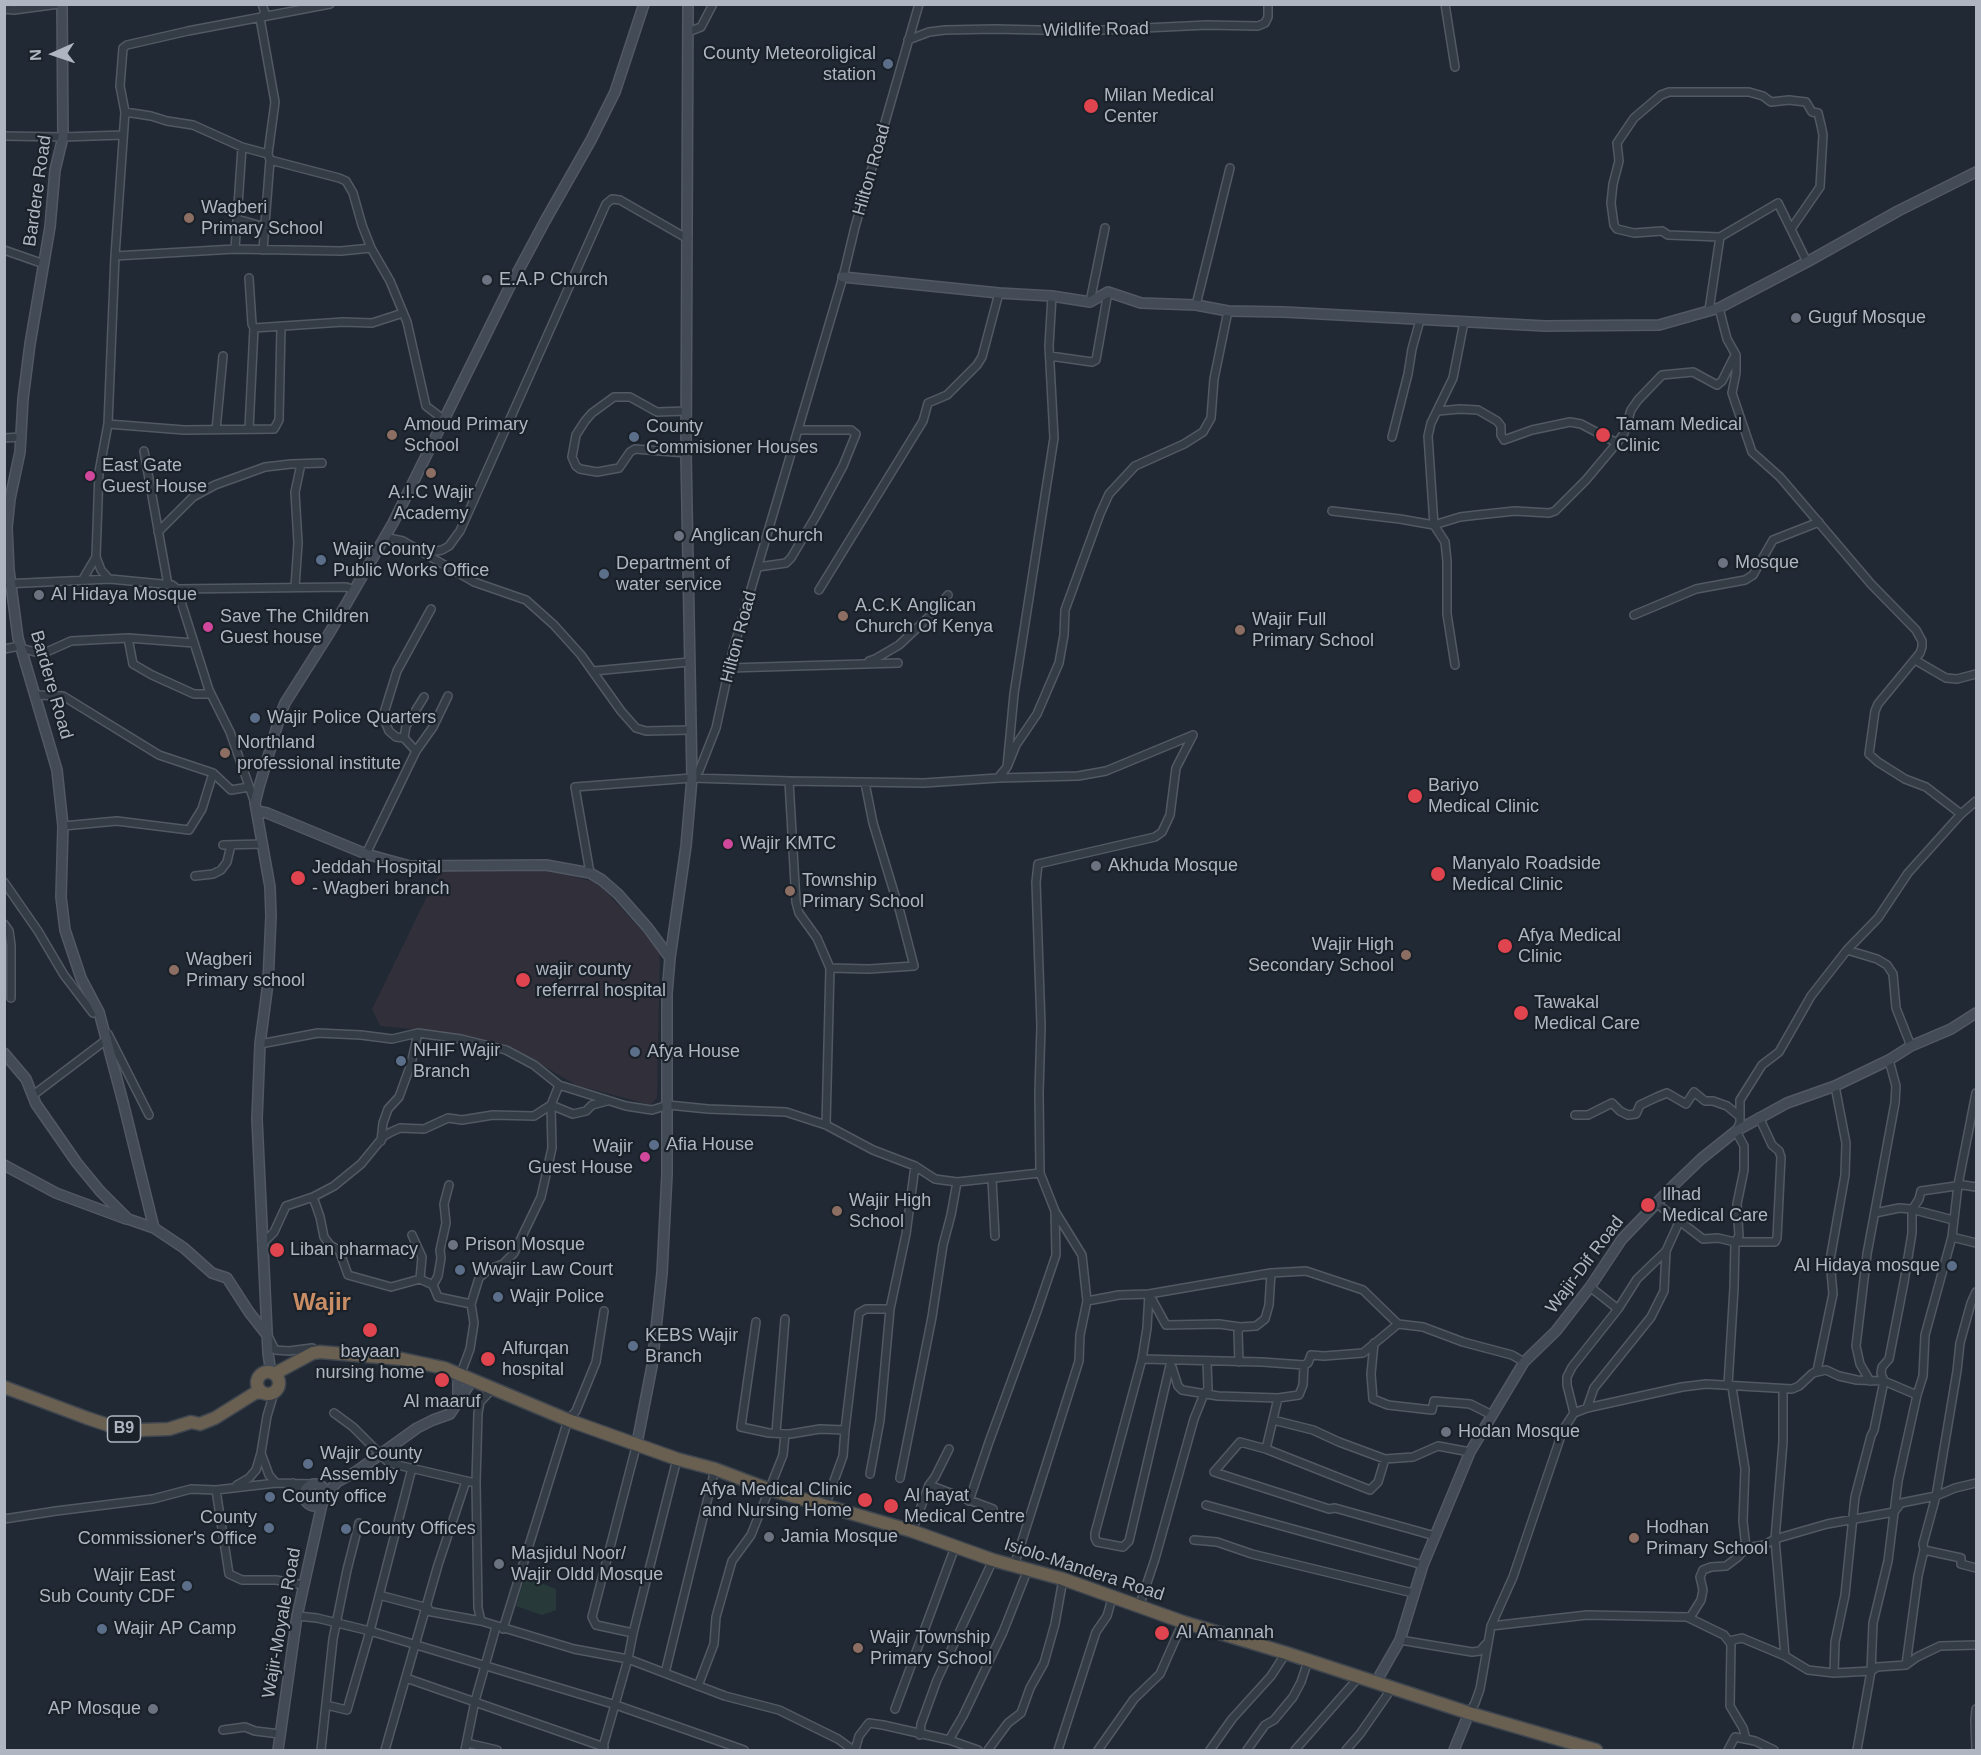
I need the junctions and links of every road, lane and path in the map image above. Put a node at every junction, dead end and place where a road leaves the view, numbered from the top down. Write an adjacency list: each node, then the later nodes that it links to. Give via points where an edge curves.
1 (61, 4): 10 (street); 18 (street, Bardere Road)
2 (262, 4): 11 (street, via 265,13)
3 (330, 4): 11 (street)
4 (644, 4): 55 (street, via 615,92)
5 (688, 4): 12 (street)
6 (713, 4): 12 (street, via 701,27)
7 (919, 4): 13 (street, Hilton Road)
8 (1268, 4): 13 (street, Wildlife Road, via 1268,17 1258,26 945,30)
9 (1445, 4): 14 (street)
10 (4, 9)
11 (260, 18): 15 (street, via 127,45 123,48 120,86); 20 (street, via 275,102)
12 (688, 32): 28 (street)
13 (908, 40): 36 (street, Hilton Road)
14 (1455, 67)
15 (125, 112): 16 (street); 19 (street, via 192,125)
16 (123, 135): 18 (street); 33 (street)
17 (4, 136): 18 (street)
18 (63, 137): 35 (street, Bardere Road, via 55,170)
19 (242, 147): 20 (street); 23 (street)
20 (269, 157): 24 (street); 29 (street, via 346,181)
21 (1230, 168): 42 (street)
22 (1977, 172): 34 (street)
23 (237, 219): 24 (street); 30 (street)
24 (265, 227): 32 (street)
25 (1105, 228): 41 (street)
26 (1791, 229): 27 (street, via 1778,203); 27 (street, via 1820,187 1823,135 1818,113 1812,112 1806,102 1771,102 1749,92 1660,95 1634,118 1617,143 1619,161 1611,203 1614,225 1634,233 1662,231 1668,235); 34 (street)
27 (1720, 237): 43 (street)
28 (688, 239): 53 (street); 76 (street, via 620,200 612,199 606,204 460,531 449,546)
29 (371, 248): 32 (street); 45 (street)
30 (235, 249): 32 (street); 33 (street)
31 (4, 250): 35 (street)
32 (263, 250)
33 (116, 256): 56 (street)
34 (1807, 262): 43 (street)
35 (44, 264): 60 (street, Bardere Road)
36 (843, 277): 39 (street); 59 (street, Hilton Road)
37 (249, 278): 49 (street)
38 (1108, 292): 41 (street); 42 (street, via 1141,303); 52 (street, via 1096,360)
39 (999, 293): 40 (street); 86 (street, via 982,357 947,395 928,403 922,421)
40 (1052, 296): 41 (street); 52 (street)
41 (1090, 302)
42 (1196, 305): 44 (street)
43 (1714, 309): 47 (street, via 1659,326); 50 (street)
44 (1228, 311): 46 (street); 109 (street, via 1214,379 1211,418 1203,432 1135,466 1109,494 1065,610 1059,663 1037,714 1016,745)
45 (403, 313): 48 (street, via 372,323); 55 (street, via 426,406)
46 (1420, 320): 47 (street); 61 (street)
47 (1464, 322): 54 (street, via 1453,378)
48 (281, 327): 49 (street); 57 (street, via 279,420 274,429)
49 (254, 328): 57 (street)
50 (1736, 355): 63 (street, via 1717,385 1693,372 1662,375 1631,410); 70 (street, via 1732,393 1752,452 1772,468)
51 (223, 356): 58 (street)
52 (1050, 356): 109 (street, via 1054,438 1014,693)
53 (687, 411): 65 (street); 65 (street, via 657,411 630,397 614,397 585,421 576,435 572,457 580,469 597,472 619,468 635,449)
54 (1438, 411): 63 (street, via 1478,410 1497,421 1504,440 1570,422); 72 (street, via 1428,428)
55 (443, 419): 71 (street)
56 (108, 424): 58 (street); 77 (street, via 99,472)
57 (249, 429): 58 (street)
58 (216, 430)
59 (798, 430): 78 (street, Hilton Road); 78 (street, via 851,430 856,434 843,466 791,558 786,563)
60 (21, 437): 62 (street); 68 (street, Bardere Road)
61 (1392, 437)
62 (4, 438)
63 (1617, 443): 72 (street, via 1555,511 1477,515)
64 (144, 451): 73 (street)
65 (686, 453): 95 (street)
66 (322, 463): 67 (street)
67 (301, 464): 73 (street, via 265,467 215,485 194,497); 83 (street, via 295,492)
68 (9, 484): 81 (street, Bardere Road)
69 (1332, 511): 72 (street)
70 (1819, 522): 89 (street, via 1773,540 1745,580 1696,589); 94 (street, via 1916,630 1922,647)
71 (393, 523): 74 (street); 75 (street)
72 (1434, 525): 98 (street, via 1444,542 1447,561 1447,614)
73 (158, 532): 82 (street)
74 (384, 537): 75 (street); 85 (street)
75 (403, 541): 76 (street)
76 (424, 553): 100 (street, via 474,582 526,600)
77 (96, 557): 79 (street); 80 (street)
78 (758, 567): 99 (street, Hilton Road)
79 (83, 579): 80 (street); 81 (street)
80 (109, 579): 82 (street)
81 (7, 584): 92 (street, Bardere Road)
82 (168, 585): 84 (street)
83 (295, 586): 84 (street); 85 (street)
84 (177, 589): 91 (street)
85 (354, 590): 117 (street, via 281,713)
86 (819, 590)
87 (948, 595): 96 (street, via 898,645)
88 (431, 609): 107 (street, via 397,671 384,713 389,731)
89 (1634, 615)
90 (128, 638): 91 (street); 92 (street, via 71,641 42,654); 102 (street, via 133,664 194,694)
91 (194, 643): 102 (street)
92 (21, 647): 93 (street); 103 (street, Bardere Road)
93 (4, 649)
94 (1915, 660): 101 (street, via 1946,678); 118 (street, via 1878,704 1869,754)
95 (689, 662): 100 (street); 106 (street)
96 (860, 663): 97 (street); 99 (street)
97 (898, 663)
98 (1455, 665)
99 (729, 668): 111 (street, Hilton Road, via 712,738 699,771)
100 (594, 671): 106 (street, via 636,728)
101 (1977, 674)
102 (211, 694): 115 (street, via 230,732)
103 (35, 695): 110 (street, via 63,696 159,754); 119 (street, Bardere Road, via 56,762)
104 (448, 696): 108 (street)
105 (424, 697): 107 (street, via 406,726)
106 (691, 730): 111 (street)
107 (404, 738): 108 (street)
108 (416, 751): 121 (street)
109 (1007, 767): 112 (street)
110 (213, 773): 115 (street, via 231,790); 119 (street, via 202,809 189,830 117,821)
111 (692, 778): 113 (street); 122 (street, via 575,787); 127 (street)
112 (998, 778): 114 (street); 155 (street, via 1078,776 1107,771 1193,735 1176,768 1170,815 1162,832 1155,837 1038,864)
113 (789, 782): 114 (street); 129 (street, via 796,902)
114 (865, 783): 129 (street, via 914,966)
115 (249, 787): 117 (street)
116 (1977, 801): 118 (street)
117 (256, 807): 120 (street); 121 (street)
118 (1961, 814): 126 (street, via 1908,873 1878,918)
119 (63, 826): 131 (street, Bardere Road, via 63,920 81,978)
120 (263, 844): 123 (street, via 227,845 227,862 221,870); 135 (street, via 271,915)
121 (366, 854): 122 (street, via 410,866 546,865)
122 (590, 873): 127 (street, via 618,894)
123 (195, 876)
124 (4, 882): 131 (street, via 64,975 93,1013)
125 (4, 924): 128 (street, via 10,940)
126 (1847, 950): 136 (street, via 1877,959 1893,974 1896,1008); 148 (street, via 1811,996 1779,1052 1762,1065 1750,1083 1740,1100)
127 (670, 958): 145 (street)
128 (8, 961): 130 (street)
129 (830, 968): 150 (street)
130 (11, 998)
131 (99, 1013): 134 (street, Bardere Road); 146 (street)
132 (1977, 1013): 136 (street, Wajir-Dif Road)
133 (418, 1033): 135 (street, via 392,1039 318,1033); 139 (street, via 506,1050); 152 (street, via 399,1097 388,1109 383,1123)
134 (105, 1040): 142 (street); 169 (street, Bardere Road)
135 (260, 1044): 175 (street, via 257,1119)
136 (1911, 1046): 138 (street, Wajir-Dif Road)
137 (4, 1053): 142 (street, via 26,1079)
138 (1890, 1060): 140 (street, Wajir-Dif Road); 165 (street, via 1895,1103)
139 (559, 1085): 143 (street); 144 (street)
140 (1835, 1086): 149 (street, Wajir-Dif Road); 201 (street, via 1846,1143 1845,1175 1830,1260 1833,1294)
141 (1977, 1094): 159 (street)
142 (32, 1096): 166 (street, via 76,1163)
143 (608, 1101): 144 (street, via 573,1114); 145 (street, via 652,1110)
144 (551, 1105): 152 (street, via 534,1116 448,1118 424,1129 400,1128); 184 (street, via 552,1148 541,1197 514,1253 479,1278)
145 (668, 1105): 150 (street, via 786,1112); 224 (street, via 662,1273 652,1365)
146 (149, 1115)
147 (1575, 1115): 148 (street, via 1588,1115 1612,1103 1628,1115 1636,1114 1640,1106 1667,1093 1686,1104 1694,1092 1705,1101 1727,1106)
148 (1739, 1116): 151 (street)
149 (1759, 1117): 151 (street, Wajir-Dif Road); 173 (street, via 1781,1157 1777,1238 1775,1242)
150 (826, 1125): 154 (street, via 873,1150)
151 (1736, 1131): 162 (street, Wajir-Dif Road); 173 (street, via 1744,1146 1744,1170 1737,1204 1739,1236)
152 (381, 1141): 161 (street, via 361,1164)
153 (4, 1165): 166 (street, via 56,1192)
154 (915, 1166): 157 (street, via 935,1179); 185 (street)
155 (1040, 1173): 156 (street); 164 (street)
156 (992, 1179): 157 (street); 171 (street)
157 (957, 1182): 235 (street)
158 (449, 1185): 179 (street, via 441,1258)
159 (1958, 1185): 160 (street); 163 (street, via 1921,1191); 168 (street)
160 (1977, 1188)
161 (313, 1197): 175 (street, via 286,1206 274,1232); 178 (street, via 324,1237 339,1250 348,1275 391,1287)
162 (1656, 1203): 167 (street); 180 (street, Wajir-Dif Road, via 1622,1239)
163 (1912, 1210): 165 (street); 168 (street); 205 (street, via 1904,1282 1888,1359 1881,1373)
164 (1055, 1211): 183 (street, via 1082,1255); 250 (street, via 1056,1255)
165 (1875, 1212): 204 (street, via 1856,1346 1856,1355)
166 (128, 1220): 169 (street)
167 (1680, 1220): 173 (street, via 1703,1239); 176 (street)
168 (1953, 1220): 172 (street)
169 (154, 1228): 192 (street, via 212,1273 227,1278)
170 (412, 1236): 178 (street, via 422,1257)
171 (995, 1236)
172 (1952, 1237): 174 (street); 212 (street, via 1925,1335 1923,1376)
173 (1735, 1242): 207 (street)
174 (1977, 1243)
175 (262, 1244): 192 (street)
176 (1666, 1251): 186 (street, via 1637,1279); 215 (street, via 1664,1291 1651,1317 1594,1388)
177 (1271, 1274): 182 (street); 190 (street, via 1306,1270 1347,1283 1369,1294); 191 (street, via 1265,1318 1256,1326)
178 (420, 1279): 179 (street)
179 (433, 1285): 184 (street, via 438,1298)
180 (1590, 1287): 186 (street); 199 (street, Wajir-Dif Road, via 1556,1331)
181 (1977, 1292): 247 (street, via 1960,1343)
182 (1149, 1294): 183 (street); 191 (street, via 1166,1325); 195 (street)
183 (1087, 1302): 268 (street, via 1079,1361)
184 (471, 1304): 202 (street, via 474,1323)
185 (890, 1309): 221 (street, via 866,1309 859,1313); 234 (street, via 880,1420)
186 (1618, 1309): 217 (street, via 1572,1367 1567,1385)
187 (604, 1311): 219 (street, via 596,1362 576,1412)
188 (785, 1319): 222 (street)
189 (756, 1322): 222 (street, via 741,1427)
190 (1398, 1324): 193 (street); 199 (street, via 1423,1327)
191 (1240, 1327): 198 (street)
192 (267, 1335): 194 (street, via 275,1350 312,1348); 206 (street)
193 (1374, 1343): 200 (street, via 1363,1353 1311,1355); 218 (street, via 1373,1399 1388,1405 1432,1410 1434,1401 1470,1404)
194 (313, 1353): 202 (highway, Isiolo-Mandera Road / B9, via 402,1359); 206 (highway, Isiolo-Mandera Road / B9)
195 (1142, 1359): 196 (street); 196 (street, via 1095,1536 1097,1542 1110,1546 1123,1547 1129,1541)
196 (1172, 1361): 197 (street); 211 (street, via 1178,1386)
197 (1207, 1362): 198 (street); 211 (street, via 1208,1389)
198 (1239, 1362): 200 (street)
199 (1524, 1362): 218 (street, Wajir-Dif Road)
200 (1304, 1365): 213 (street, via 1299,1395)
201 (1817, 1371): 204 (street); 210 (street, via 1799,1386)
202 (461, 1373): 203 (highway, Isiolo-Mandera Road / B9); 214 (street)
203 (473, 1379): 209 (highway, Isiolo-Mandera Road / B9); 214 (street)
204 (1870, 1381): 205 (street)
205 (1884, 1381): 212 (street); 256 (street)
206 (268, 1383): 208 (highway, Isiolo-Mandera Road / B9, via 200,1424 128,1430); 228 (street)
207 (1730, 1386): 210 (street); 215 (street, via 1682,1387); 264 (street, via 1745,1469)
208 (4, 1387)
209 (494, 1388): 219 (highway, Isiolo-Mandera Road / B9); 238 (street, via 480,1402)
210 (1783, 1389): 261 (street, via 1783,1442)
211 (1204, 1394): 213 (street); 276 (street)
212 (1917, 1395): 254 (street)
213 (1278, 1398): 220 (street)
214 (458, 1401): 229 (street, via 450,1414 417,1428)
215 (1587, 1408): 217 (street)
216 (334, 1413): 229 (street)
217 (1574, 1413): 283 (street, via 1563,1430 1513,1576)
218 (1492, 1415): 227 (street, Wajir-Dif Road)
219 (568, 1420): 224 (highway, Isiolo-Mandera Road / B9); 284 (street)
220 (1273, 1420): 226 (street); 231 (street, via 1312,1430)
221 (845, 1430): 223 (street); 252 (street, via 843,1456)
222 (776, 1433): 223 (street)
223 (784, 1434): 245 (street, via 783,1455)
224 (637, 1443): 230 (highway, Isiolo-Mandera Road / B9); 286 (street, via 592,1617 596,1625)
225 (949, 1449): 243 (street)
226 (1266, 1449): 231 (street, via 1370,1490 1378,1482); 260 (street, via 1240,1442 1214,1472 1329,1509)
227 (1470, 1452): 231 (street, via 1438,1446 1413,1457); 260 (street, Wajir-Dif Road)
228 (261, 1453): 239 (street); 244 (street, via 256,1470)
229 (380, 1455): 232 (street, via 389,1463); 237 (street)
230 (677, 1459): 233 (highway, Isiolo-Mandera Road / B9); 286 (street)
231 (1385, 1459)
232 (412, 1468): 236 (street); 274 (street)
233 (715, 1469): 245 (highway, Isiolo-Mandera Road / B9); 299 (street)
234 (870, 1474)
235 (900, 1478)
236 (466, 1481): 238 (street); 277 (street)
237 (337, 1482): 242 (street); 249 (street)
238 (476, 1482): 280 (street)
239 (276, 1483): 241 (street); 244 (street)
240 (1977, 1483): 247 (street)
241 (292, 1484): 242 (street); 248 (street)
242 (316, 1484): 248 (street, via 305,1489); 249 (street, via 326,1490)
243 (929, 1485): 250 (street); 259 (street)
244 (235, 1487): 246 (street)
245 (768, 1489): 252 (highway, Isiolo-Mandera Road / B9); 304 (street, via 749,1538 732,1561 716,1617 714,1644)
246 (216, 1490): 255 (street, via 191,1489 153,1499); 272 (street, via 229,1574 242,1580)
247 (1936, 1496): 254 (street, via 1901,1503); 265 (street)
248 (305, 1498): 249 (street, via 313,1506); 258 (street, Wajir-Moyale Road)
249 (324, 1499): 258 (street)
250 (969, 1501): 253 (street)
251 (1206, 1505): 267 (street)
252 (825, 1506): 259 (highway, Isiolo-Mandera Road / B9)
253 (993, 1509)
254 (1894, 1512): 256 (street); 298 (street, via 1888,1561 1873,1623)
255 (4, 1519)
256 (1852, 1520): 261 (street); 300 (street)
257 (359, 1523): 281 (street)
258 (316, 1526): 272 (street, Wajir-Moyale Road)
259 (912, 1531): 263 (highway, Isiolo-Mandera Road / B9)
260 (1435, 1536): 267 (street, Wajir-Dif Road)
261 (1774, 1539): 264 (street); 293 (street)
262 (1194, 1540): 273 (street, via 1217,1542)
263 (955, 1547): 266 (highway, Isiolo-Mandera Road / B9); 309 (street)
264 (1746, 1548): 279 (street, via 1726,1566 1703,1570 1701,1600)
265 (1924, 1550): 269 (street, via 1961,1558 1961,1564); 296 (street)
266 (993, 1560): 268 (highway, Isiolo-Mandera Road / B9); 314 (street, via 937,1680)
267 (1423, 1565): 273 (street, Wajir-Dif Road)
268 (1014, 1566): 270 (highway, Isiolo-Mandera Road / B9)
269 (1977, 1568)
270 (1028, 1569): 271 (highway, Isiolo-Mandera Road / B9); 316 (street, via 1003,1632)
271 (1063, 1580): 275 (highway, Isiolo-Mandera Road / B9); 326 (street, via 1044,1663 1021,1713 1008,1722)
272 (303, 1585): 278 (street, Wajir-Moyale Road)
273 (1413, 1593): 287 (street, Wajir-Dif Road)
274 (379, 1595): 277 (street); 285 (street)
275 (1113, 1596): 276 (highway, Isiolo-Mandera Road / B9); 327 (street, via 1107,1616 1096,1632)
276 (1139, 1607): 282 (highway, Isiolo-Mandera Road / B9)
277 (427, 1609): 280 (street); 290 (street)
278 (297, 1616): 281 (street); 313 (street, Wajir-Moyale Road)
279 (1687, 1617): 283 (street, via 1587,1615); 288 (street)
280 (481, 1621): 284 (street)
281 (336, 1622): 285 (street); 307 (street)
282 (1183, 1622): 292 (highway, Isiolo-Mandera Road / B9); 328 (street, via 1160,1674 1134,1699)
283 (1491, 1626): 289 (street)
284 (500, 1628): 294 (street); 297 (street)
285 (370, 1631): 290 (street); 307 (street, via 347,1710)
286 (633, 1633): 294 (street)
287 (1400, 1640): 289 (street, via 1472,1652 1480,1651); 303 (street, Wajir-Dif Road)
288 (1729, 1641): 293 (street, via 1742,1638); 315 (street, via 1730,1706)
289 (1486, 1643): 311 (street, via 1480,1689)
290 (416, 1645): 297 (street); 302 (street)
291 (1977, 1645): 296 (street, via 1940,1646)
292 (1286, 1653): 295 (highway, Isiolo-Mandera Road / B9); 329 (street)
293 (1785, 1656): 300 (street, via 1808,1670)
294 (628, 1659): 299 (street); 308 (street)
295 (1308, 1660): 301 (highway, Isiolo-Mandera Road / B9); 330 (street, via 1293,1696)
296 (1906, 1665): 298 (street)
297 (485, 1667): 306 (street); 308 (street)
298 (1871, 1671): 300 (street); 337 (street)
299 (665, 1673): 304 (street)
300 (1834, 1673)
301 (1359, 1677): 303 (highway, Isiolo-Mandera Road / B9); 331 (street)
302 (406, 1678): 306 (street); 321 (street)
303 (1376, 1682): 305 (highway, Isiolo-Mandera Road / B9)
304 (698, 1686): 324 (street, via 779,1710)
305 (1392, 1688): 311 (highway, Isiolo-Mandera Road / B9); 332 (street)
306 (475, 1701): 317 (street); 318 (street)
307 (326, 1705): 320 (street)
308 (616, 1705): 318 (street); 323 (street)
309 (896, 1709)
310 (1977, 1709): 338 (street)
311 (1469, 1713): 333 (street); 334 (highway, Isiolo-Mandera Road / B9)
312 (223, 1731): 313 (street, via 245,1727)
313 (280, 1734): 319 (street, Wajir-Moyale Road)
314 (920, 1735): 316 (street); 324 (street, via 869,1723)
315 (1746, 1739): 335 (street, via 1735,1737); 336 (street)
316 (949, 1740): 325 (street)
317 (466, 1747): 322 (street)
318 (603, 1749)
319 (279, 1750)
320 (321, 1750)
321 (385, 1750)
322 (497, 1750)
323 (744, 1750)
324 (854, 1750)
325 (978, 1750)
326 (988, 1750)
327 (1058, 1750)
328 (1098, 1750)
329 (1210, 1750)
330 (1247, 1750)
331 (1295, 1750)
332 (1346, 1750)
333 (1455, 1750)
334 (1596, 1750)
335 (1728, 1750)
336 (1775, 1750)
337 (1857, 1750)
338 (1976, 1750)

